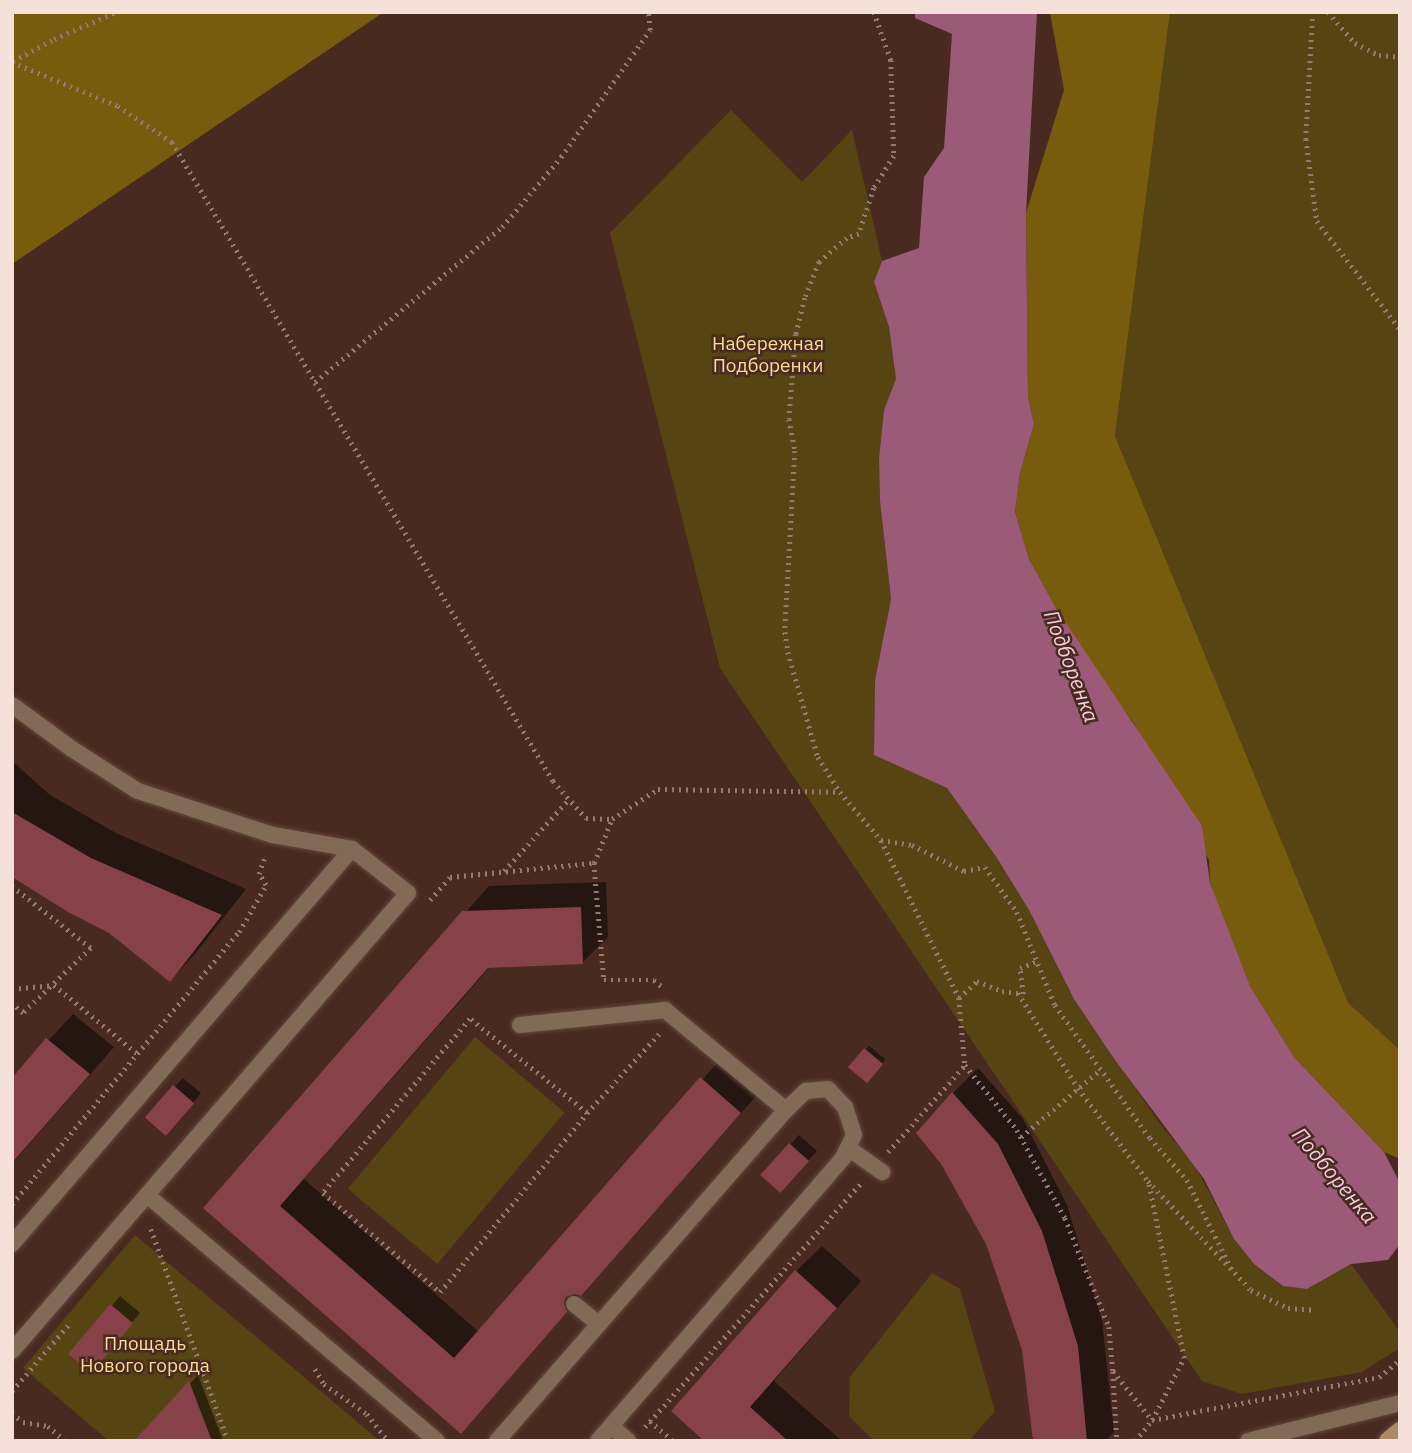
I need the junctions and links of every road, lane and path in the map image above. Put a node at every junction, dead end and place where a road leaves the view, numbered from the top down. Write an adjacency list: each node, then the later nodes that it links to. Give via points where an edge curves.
1 (116, 12): 7 (path)
2 (648, 12): 9 (path, via 650,30 561,157 502,227)
3 (874, 12): 11 (path, via 891,60 894,156 874,188 859,234 847,238 819,262 804,298 796,334 789,419 795,451 785,632 818,757)
4 (1313, 12): 8 (path, via 1306,139 1317,221)
5 (1328, 12): 6 (path, via 1355,43 1380,55)
6 (1400, 57)
7 (12, 62): 9 (path, via 118,106 172,142)
8 (1400, 329)
9 (315, 382): 12 (path, via 553,781)
10 (12, 705): 14 (lane, via 138,791)
11 (839, 792): 13 (path, via 658,789); 15 (path)
12 (569, 799): 13 (path, via 586,818); 18 (path)
13 (612, 819): 17 (path)
14 (274, 835): 16 (lane); 30 (path, via 259,874 266,885 239,932)
15 (881, 840): 21 (path, via 912,845 964,871 985,867 1017,912); 26 (path)
16 (352, 849): 40 (lane, via 408,893); 43 (lane)
17 (594, 863): 18 (path); 25 (path, via 604,980 654,980)
18 (503, 872): 19 (path)
19 (450, 877)
20 (12, 886): 22 (path, via 91,948)
21 (1037, 961): 24 (path, via 1020,968 1023,994); 32 (path, via 1055,1004)
22 (54, 985): 23 (path); 27 (path, via 23,1013); 30 (path)
23 (12, 989)
24 (1018, 993): 26 (path, via 977,981); 33 (path)
25 (675, 998)
26 (959, 998): 31 (path)
27 (12, 1004)
28 (520, 1025): 34 (lane, via 665,1010)
29 (662, 1033): 35 (path)
30 (138, 1054): 41 (path)
31 (965, 1065): 36 (path); 38 (path)
32 (1100, 1070): 33 (path); 44 (path, via 1187,1180)
33 (1078, 1088): 36 (path); 39 (path)
34 (786, 1110): 37 (lane, via 806,1091 828,1089 845,1107 854,1135); 47 (lane)
35 (587, 1113): 35 (path, via 470,1019 323,1193 440,1293)
36 (1021, 1137): 50 (path, via 1065,1218 1109,1327)
37 (848, 1148): 38 (lane); 55 (lane)
38 (878, 1170): 54 (path)
39 (1148, 1181): 44 (path); 53 (path, via 1184,1358)
40 (147, 1195): 48 (lane); 60 (lane)
41 (12, 1204)
42 (151, 1228): 59 (path)
43 (12, 1244)
44 (1233, 1272): 46 (path, via 1251,1290 1288,1308)
45 (574, 1304): 47 (lane)
46 (1314, 1310)
47 (599, 1324): 61 (lane)
48 (12, 1351)
49 (1400, 1360): 53 (path, via 1379,1377)
50 (1113, 1371): 53 (path); 64 (path)
51 (1400, 1403): 66 (lane)
52 (12, 1413): 58 (path, via 23,1422 48,1426)
53 (1152, 1420): 65 (path)
54 (650, 1421): 57 (path); 63 (path)
55 (611, 1426): 57 (lane); 62 (lane)
56 (1400, 1432): 67 (main road)
57 (635, 1436)
58 (65, 1441)
59 (228, 1441)
60 (437, 1441)
61 (497, 1441)
62 (598, 1441)
63 (673, 1441)
64 (1117, 1441)
65 (1135, 1441)
66 (1248, 1441)
67 (1388, 1441)

